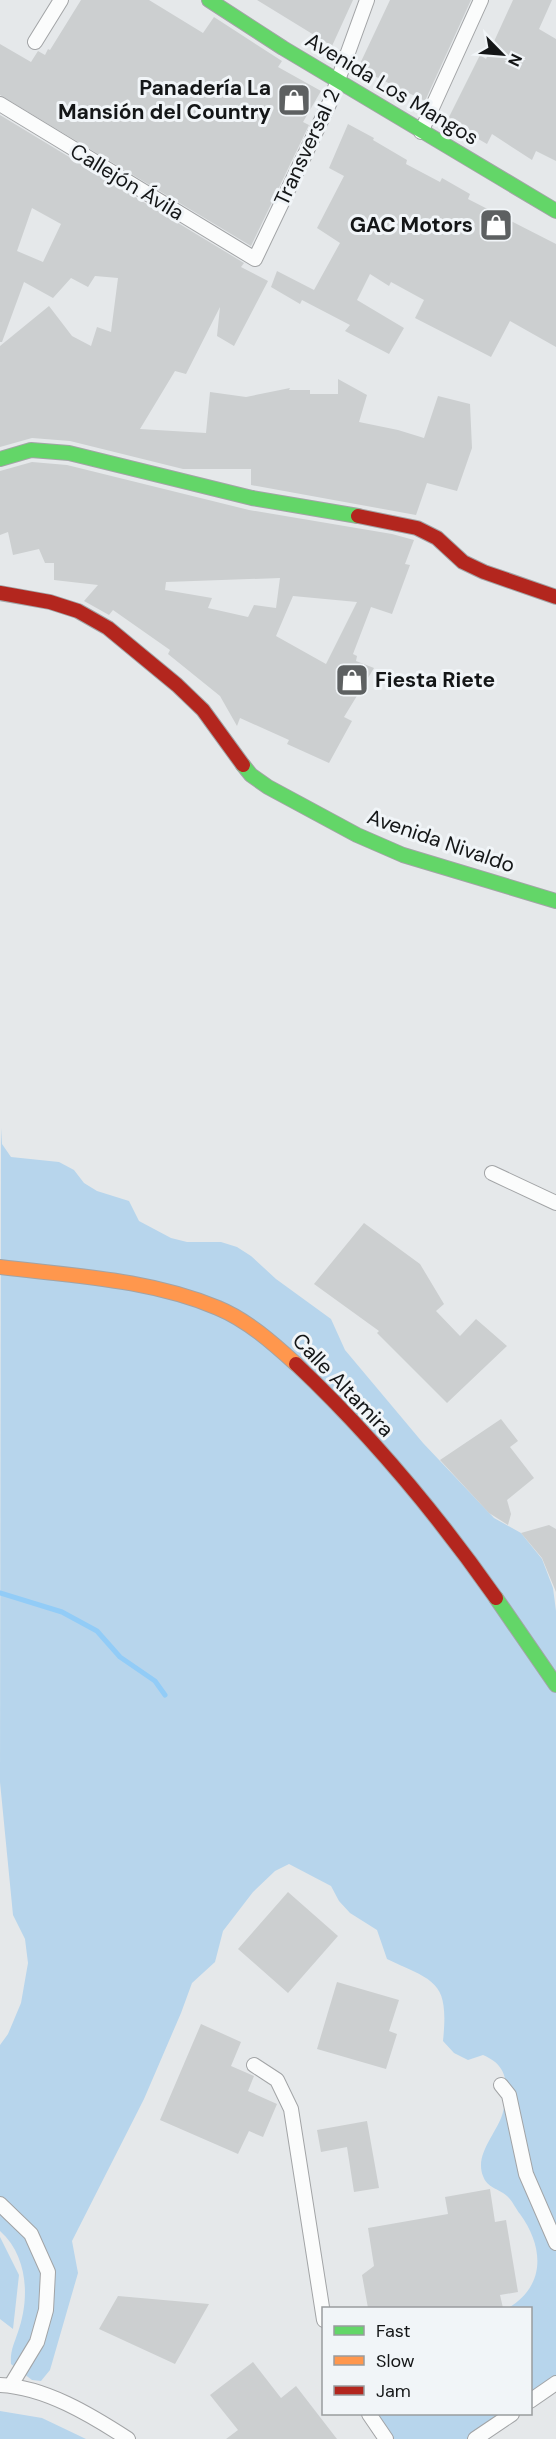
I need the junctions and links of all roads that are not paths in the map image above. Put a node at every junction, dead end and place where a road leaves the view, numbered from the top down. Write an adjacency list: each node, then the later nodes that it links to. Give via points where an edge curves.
1 (61, 0): 5 (street)
2 (209, 0): 6 (street, Avenida Los Mangos)
3 (367, 0): 6 (street, Transversal 2)
4 (481, 0): 8 (street)
5 (35, 42)
6 (337, 81): 8 (street, Avenida Los Mangos); 10 (street, Transversal 2)
7 (0, 104): 10 (street, Callejón Ávila)
8 (421, 132): 9 (street, Avenida Los Mangos)
9 (556, 211)
10 (255, 259)
11 (0, 459): 13 (street, via 31,450 69,453 252,498 395,522 437,538 464,562 484,573)
12 (0, 593): 14 (street, Avenida Nivaldo, via 78,611 108,628 203,710 251,775 268,788 403,855)
13 (556, 597)
14 (556, 901)
15 (492, 1173): 16 (street)
16 (556, 1203)
17 (0, 1267): 18 (street, Calle Altamira, via 145,1284 219,1308 270,1340 324,1391 411,1485)
18 (556, 1685)
19 (254, 2065): 23 (street, via 277,2080 291,2109)
20 (501, 2085): 22 (street, via 509,2095 526,2174)
21 (0, 2205): 25 (street, via 31,2234 48,2272 46,2310 37,2342)
22 (556, 2243)
23 (322, 2307)
24 (556, 2383): 26 (street)
25 (6, 2385): 29 (street, via 53,2398)
26 (532, 2400)
27 (370, 2415): 30 (street)
28 (511, 2415): 31 (street)
29 (128, 2439)
30 (386, 2439)
31 (475, 2439)

